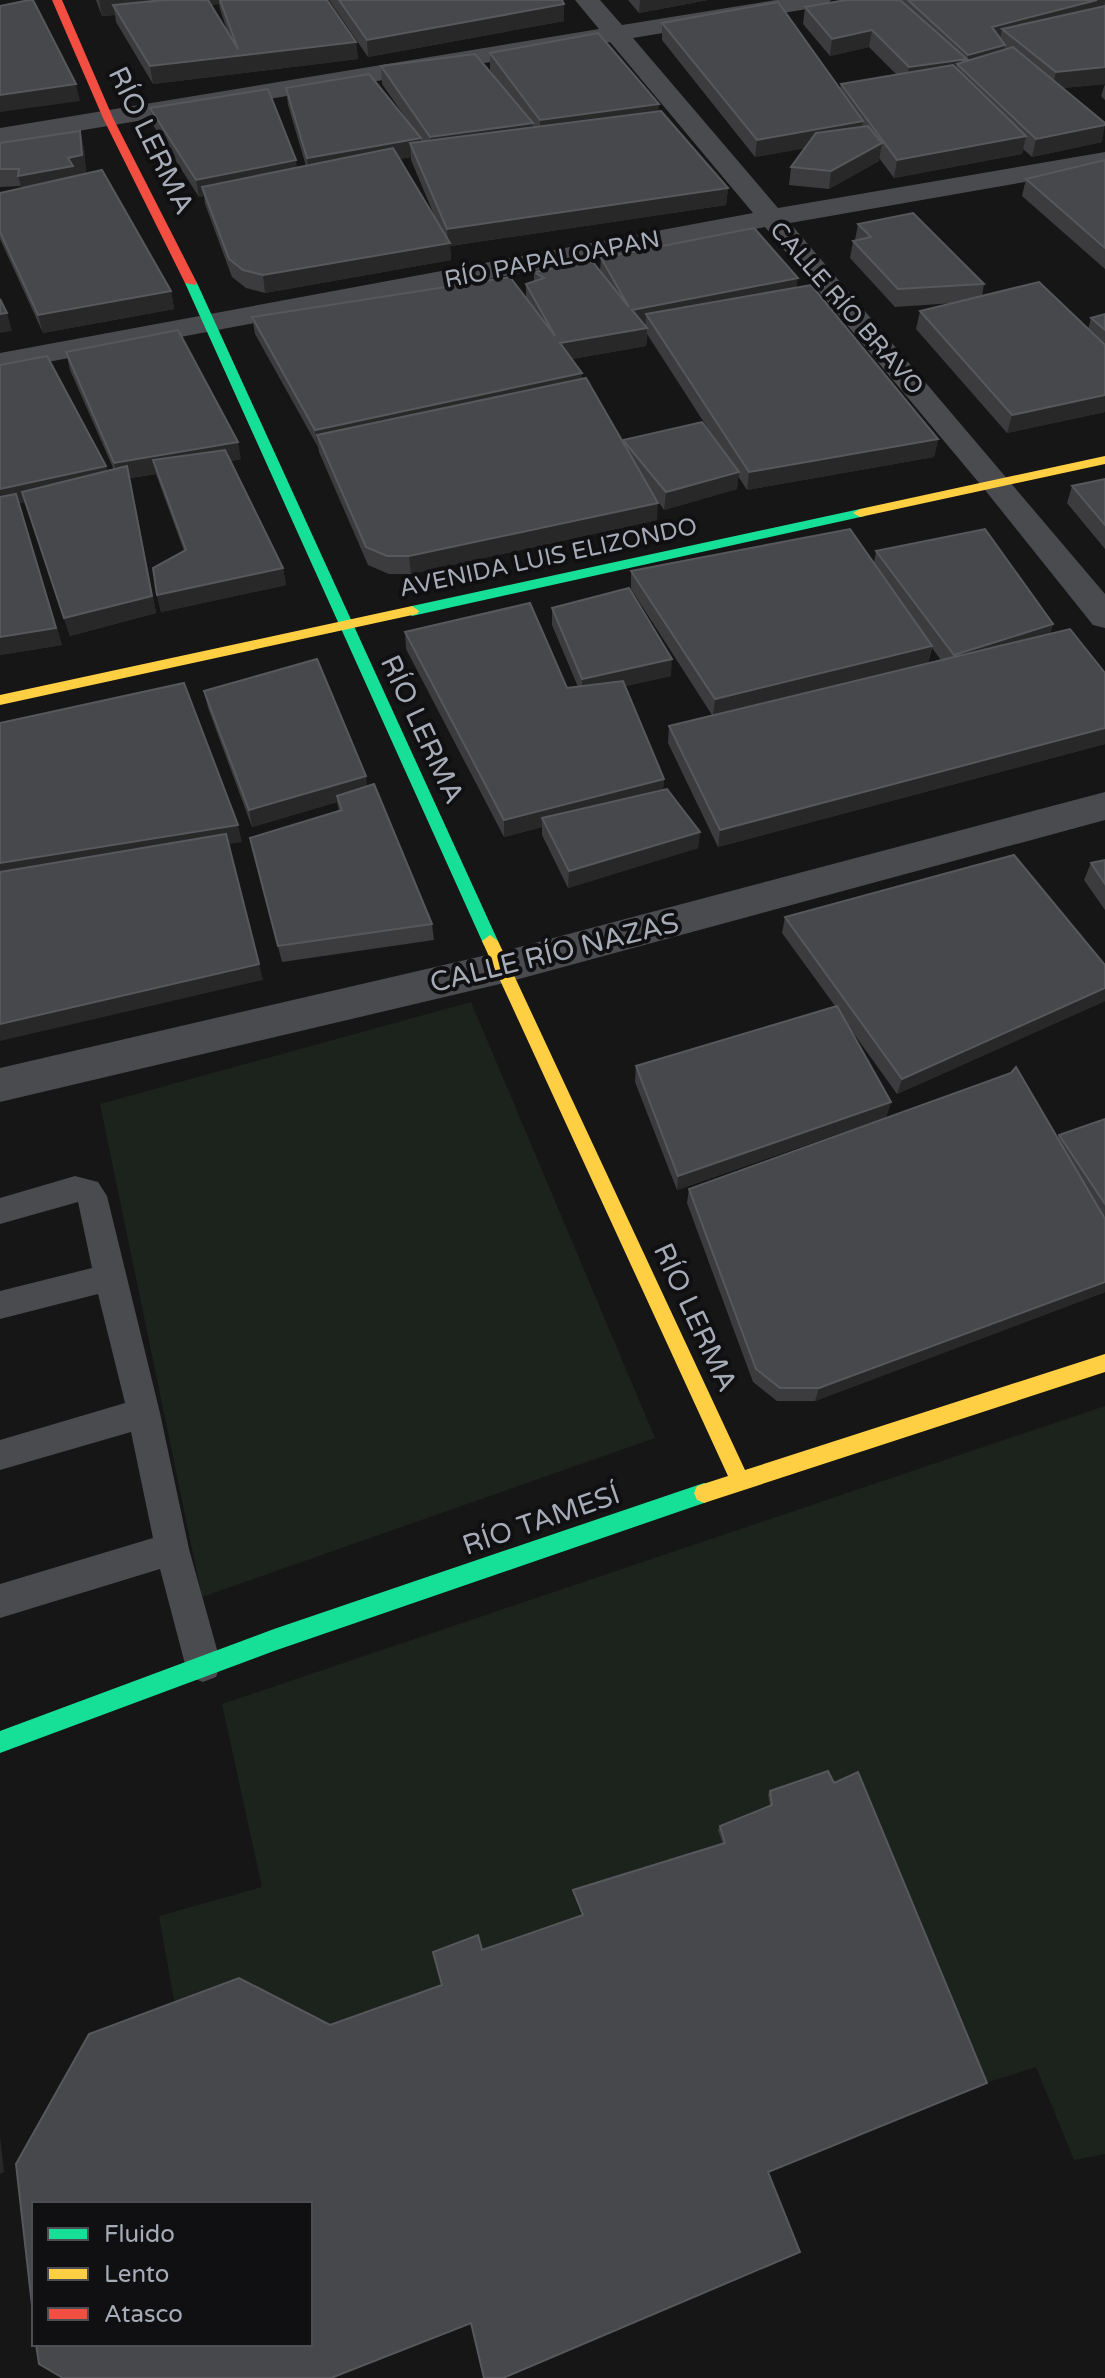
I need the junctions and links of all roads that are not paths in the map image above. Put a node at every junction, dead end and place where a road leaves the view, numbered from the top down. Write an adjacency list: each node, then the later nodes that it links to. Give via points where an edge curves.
1 (57, 0): 5 (street, RÍO LERMA)
2 (587, 0): 4 (street, CALLE RÍO BRAVO)
3 (819, 0): 4 (street)
4 (614, 33): 5 (street); 8 (street, CALLE RÍO BRAVO)
5 (108, 118): 6 (street); 9 (street, RÍO LERMA)
6 (0, 136)
7 (1105, 160): 8 (street, RÍO PAPALOAPAN)
8 (770, 218): 9 (street, RÍO PAPALOAPAN); 12 (street, CALLE RÍO BRAVO)
9 (211, 323): 10 (street, RÍO PAPALOAPAN); 14 (street, RÍO LERMA)
10 (0, 362)
11 (1105, 460): 12 (street, AVENIDA LUIS ELIZONDO)
12 (996, 483): 13 (street, CALLE RÍO BRAVO); 14 (street, AVENIDA LUIS ELIZONDO)
13 (1105, 617)
14 (344, 625): 15 (street, AVENIDA LUIS ELIZONDO); 17 (street, RÍO LERMA)
15 (0, 700)
16 (1105, 806): 17 (street, CALLE RÍO NAZAS)
17 (504, 967): 18 (street, CALLE RÍO NAZAS); 25 (street, RÍO LERMA)
18 (0, 1085)
19 (0, 1211): 20 (lane, via 75,1189 87,1191)
20 (109, 1277): 21 (lane); 23 (lane)
21 (0, 1305)
22 (1105, 1363): 25 (street, RÍO TAMESÍ)
23 (144, 1413): 24 (lane); 26 (lane)
24 (0, 1455)
25 (740, 1481): 28 (street, RÍO TAMESÍ)
26 (172, 1549): 27 (lane); 28 (lane)
27 (0, 1601)
28 (203, 1664): 29 (street, RÍO TAMESÍ)
29 (0, 1742)

